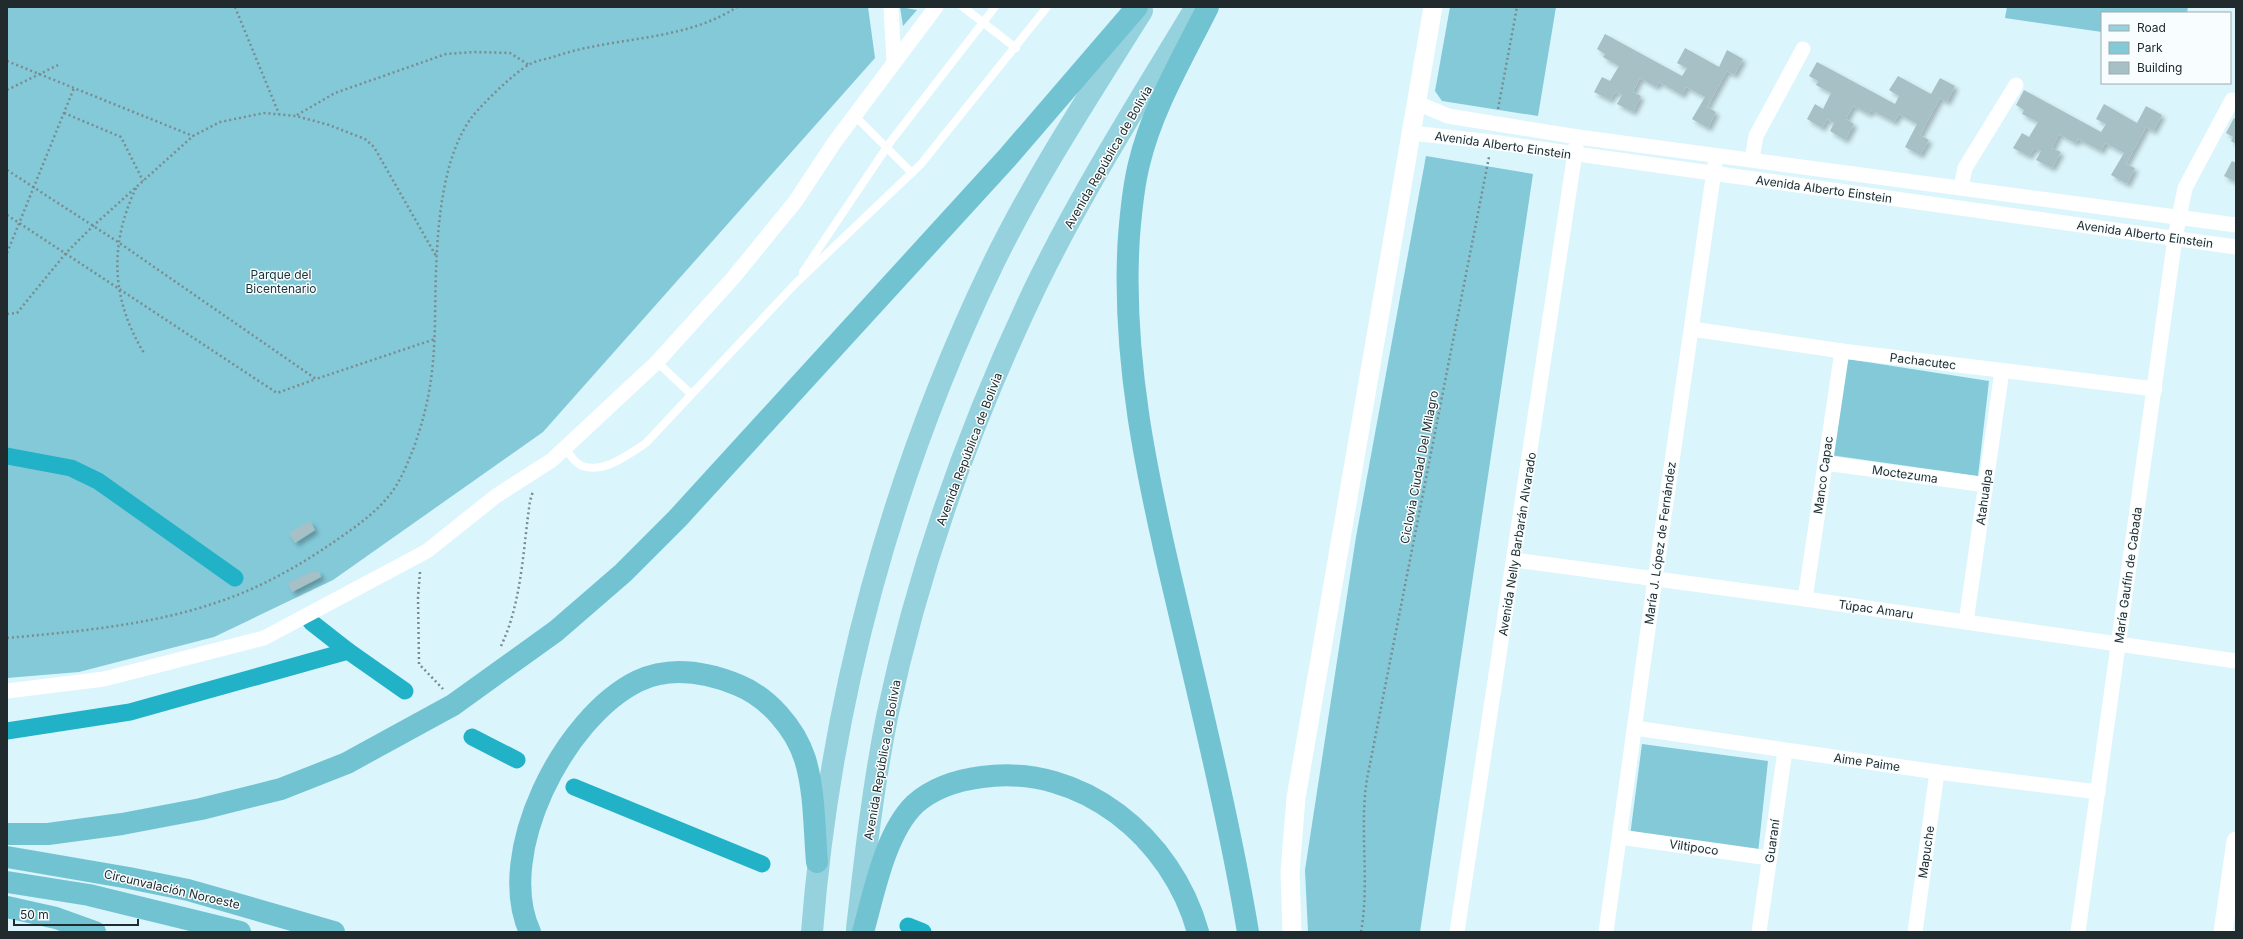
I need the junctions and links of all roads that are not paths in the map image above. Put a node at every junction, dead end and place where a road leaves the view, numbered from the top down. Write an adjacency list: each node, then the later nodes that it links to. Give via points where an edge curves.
1 (891, 7): 14 (street)
2 (936, 7): 14 (street)
3 (963, 7): 11 (lane)
4 (995, 7): 11 (lane)
5 (1047, 7): 12 (lane)
6 (1137, 7): 53 (highway, via 1083,73 1002,164 677,520 623,573 556,631 453,705 347,763 281,788 201,809 122,824 48,834)
7 (1145, 7): 58 (main road, via 1057,145 994,262 918,441 892,519 844,701)
8 (1196, 7): 66 (main road, Avenida República de Bolivia, via 1144,92 1036,287 1001,364 950,495 930,552 887,716 874,794)
9 (1208, 7): 69 (highway, via 1153,121 1139,162 1132,194 1127,265 1129,343 1158,523 1212,757)
10 (1433, 7): 17 (street)
11 (982, 23): 12 (lane); 21 (lane)
12 (1016, 48): 25 (lane)
13 (1803, 49): 24 (street, via 1756,136)
14 (894, 63): 18 (street)
15 (2016, 85): 27 (street, via 1965,168)
16 (2232, 100): 28 (street, María Gaufín de Cabada, via 2185,188)
17 (1417, 103): 19 (street); 20 (street, Avenida Alberto Einstein, via 1448,116)
18 (855, 116): 21 (lane); 35 (street, via 795,202 733,278)
19 (1412, 133): 22 (street, Avenida Alberto Einstein); 70 (street, via 1296,798 1290,872)
20 (1578, 137): 22 (street, Avenida Nelly Barbarán Alvarado); 23 (street, Avenida Alberto Einstein)
21 (886, 148): 25 (lane); 32 (lane)
22 (1575, 155): 26 (street, Avenida Alberto Einstein); 42 (street, Avenida Nelly Barbarán Alvarado)
23 (1717, 155): 24 (street, Avenida Alberto Einstein); 26 (street, María J. López de Fernández)
24 (1752, 159): 27 (street, Avenida Alberto Einstein)
25 (912, 173): 32 (lane)
26 (1713, 173): 30 (street, Avenida Alberto Einstein); 33 (street, María J. López de Fernández)
27 (1961, 187): 28 (street, Avenida Alberto Einstein)
28 (2179, 218): 29 (street, Avenida Alberto Einstein); 30 (street, María Gaufín de Cabada)
29 (2236, 226)
30 (2175, 238): 31 (street, Avenida Alberto Einstein); 37 (street, María Gaufín de Cabada)
31 (2236, 247)
32 (794, 284): 38 (lane)
33 (1692, 329): 34 (street, Pachacutec); 43 (street, María J. López de Fernández)
34 (1842, 351): 36 (street, Pachacutec); 40 (street, Manco Capac)
35 (657, 362): 38 (lane); 39 (street)
36 (2002, 371): 37 (street, Pachacutec); 41 (street, Atahualpa)
37 (2155, 389): 46 (street, María Gaufín de Cabada)
38 (691, 394): 39 (lane, via 646,442 620,459 600,468 582,466)
39 (565, 448): 48 (street, via 552,460 496,496 426,550 264,638 104,679)
40 (1825, 463): 41 (street, Moctezuma); 44 (street, Manco Capac)
41 (1986, 485): 45 (street, Atahualpa)
42 (1515, 560): 43 (street, Túpac Amaru); 71 (street, Avenida Nelly Barbarán Alvarado)
43 (1654, 579): 44 (street, Túpac Amaru); 49 (street, María J. López de Fernández)
44 (1805, 599): 45 (street, Túpac Amaru)
45 (1966, 622): 46 (street, Túpac Amaru)
46 (2118, 644): 47 (street, Túpac Amaru); 52 (street, María Gaufín de Cabada)
47 (2236, 661)
48 (7, 691)
49 (1635, 728): 50 (street, Aime Paime); 54 (street, María J. López de Fernández)
50 (1785, 751): 51 (street, Aime Paime); 57 (street, Guaraní)
51 (1937, 772): 52 (street, Aime Paime); 74 (street, Mapuche)
52 (2098, 792): 75 (street, María Gaufín de Cabada)
53 (7, 834)
54 (1620, 838): 57 (street, Viltipoco); 72 (street, María J. López de Fernández)
55 (2236, 841): 76 (street)
56 (7, 857): 63 (highway, Circunvalación Noroeste, via 188,890)
57 (1769, 858): 73 (street, Guaraní)
58 (817, 862): 64 (highway, via 811,792 805,759 792,732 770,705 748,689 724,680 693,672 662,673 638,681 594,714 581,729 545,784 535,808 520,864 520,903); 65 (main road)
59 (7, 882): 62 (highway, Circunvalación Noroeste, via 89,895)
60 (7, 908): 61 (highway, via 56,918)
61 (95, 932)
62 (240, 932)
63 (334, 932)
64 (530, 932)
65 (812, 932)
66 (857, 932)
67 (863, 932): 68 (highway, via 893,838 915,804 938,788 972,778 1002,774 1037,776 1080,791 1111,808 1139,830 1181,886)
68 (1198, 932)
69 (1248, 932)
70 (1292, 932)
71 (1457, 932)
72 (1606, 932)
73 (1759, 932)
74 (1915, 932)
75 (2078, 932)
76 (2224, 932)

